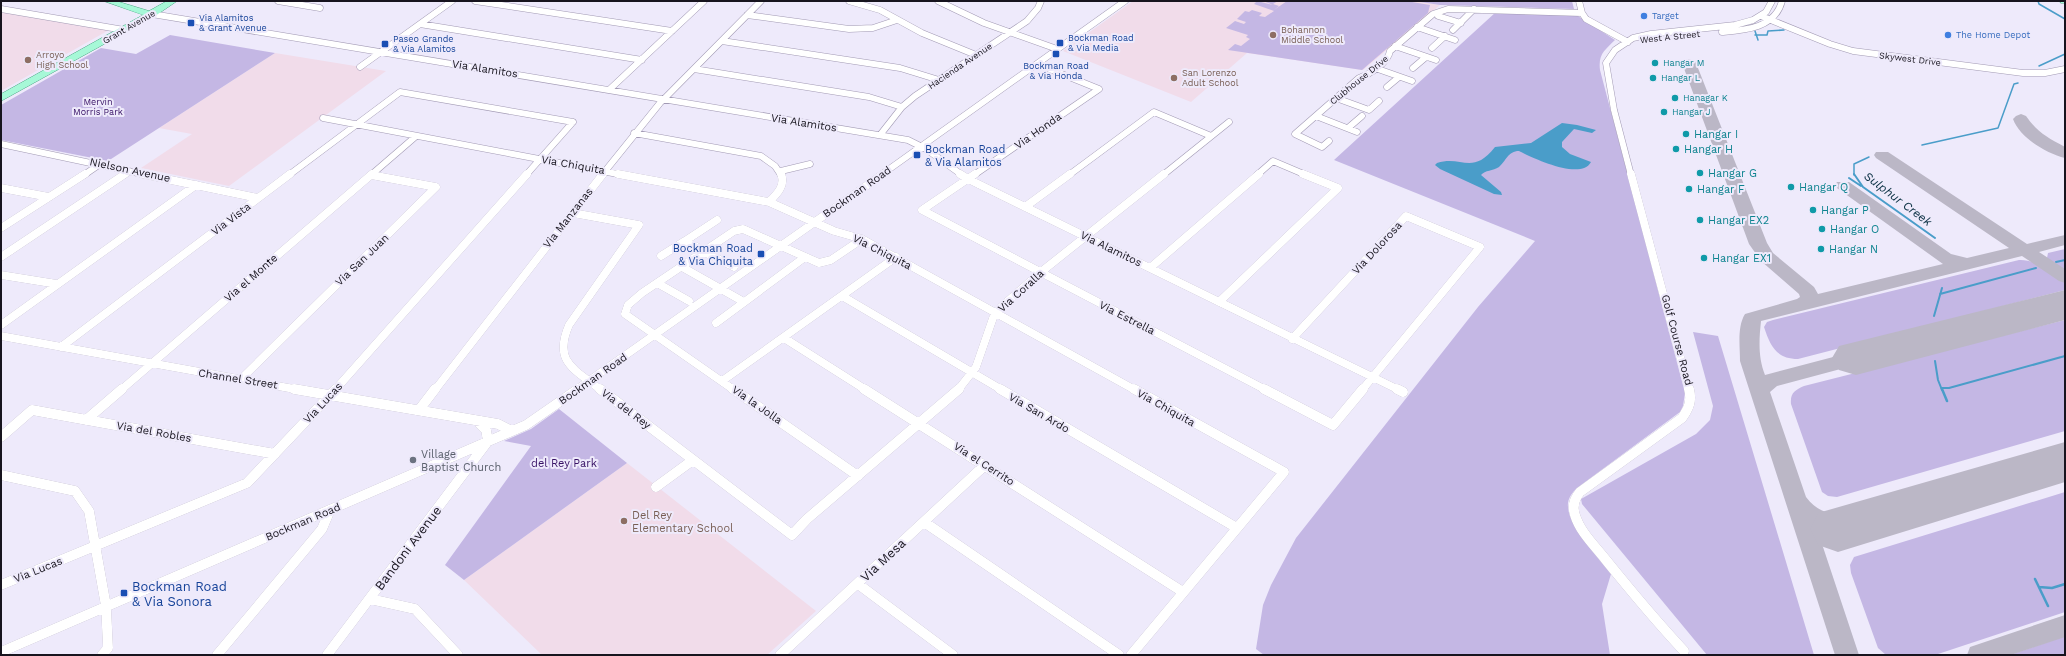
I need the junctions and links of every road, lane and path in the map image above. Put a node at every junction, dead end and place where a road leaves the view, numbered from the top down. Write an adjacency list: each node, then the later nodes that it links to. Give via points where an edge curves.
1 (108, 1): 18 (main road)
2 (125, 1): 18 (main road)
3 (172, 1): 18 (main road); 21 (main road, Grant Avenue)
4 (278, 1): 16 (street)
5 (452, 1): 28 (street)
6 (475, 1): 32 (street)
7 (704, 1): 32 (street)
8 (761, 1): 22 (street, Via Manzanas)
9 (849, 1): 25 (street, via 874,8)
10 (938, 1): 33 (street, via 984,23)
11 (1041, 1): 33 (street, Hacienda Avenue, via 1034,14)
12 (1125, 1): 40 (street, Bockman Road)
13 (1579, 1): 20 (street)
14 (1772, 1): 24 (street)
15 (1782, 1): 26 (street, via 1780,11)
16 (320, 8)
17 (1, 9): 30 (street)
18 (139, 9): 21 (main road); 30 (main road, via 137,16)
19 (1474, 9): 20 (street, Clubhouse Drive); 27 (street); 29 (street, Clubhouse Drive, via 1440,10)
20 (1582, 13): 37 (street, via 1592,23)
21 (152, 14): 30 (main road, Grant Avenue); 41 (street, Via Alamitos)
22 (747, 15): 25 (street, via 849,29 873,28); 36 (street, Via Manzanas)
23 (1438, 16): 27 (street)
24 (1761, 16): 26 (street, Skywest Drive); 37 (street, West A Street, via 1730,26 1637,37)
25 (897, 20): 42 (street)
26 (1771, 20): 37 (street, West A Street, via 1738,30); 51 (street, Skywest Drive, via 1840,48 1873,54 2019,73 2045,73)
27 (1461, 23): 31 (street)
28 (420, 24): 41 (street); 44 (street)
29 (1417, 27): 34 (street); 38 (street, Clubhouse Drive)
30 (126, 29): 57 (main road, Grant Avenue)
31 (1453, 30)
32 (672, 31): 44 (street)
33 (1010, 32): 40 (street); 42 (street, Hacienda Avenue)
34 (1445, 36): 35 (street); 39 (street)
35 (1454, 40)
36 (722, 41): 50 (street, Via Manzanas); 53 (street, via 900,68)
37 (1628, 42): 156 (street, Golf Course Road, via 1616,48 1609,56 1606,63 1607,77 1691,392 1690,403 1682,418 1580,492 1574,501 1573,509 1578,524 1586,535 1647,611)
38 (1395, 46): 43 (street); 48 (street, Clubhouse Drive)
39 (1432, 48)
40 (1057, 50): 46 (street, Bockman Road)
41 (382, 52): 47 (street); 56 (street, Via Alamitos)
42 (976, 56): 53 (street, Hacienda Avenue)
43 (1426, 57): 45 (street); 49 (street)
44 (642, 60): 56 (street)
45 (1436, 60)
46 (1037, 64): 76 (street, Bockman Road); 84 (street, Via Honda, via 1099,89)
47 (360, 67)
48 (1376, 68): 52 (street); 58 (street, Clubhouse Drive, via 1359,78)
49 (1412, 68)
50 (694, 69): 59 (street, Via Manzanas); 61 (street, via 869,97)
51 (2065, 69)
52 (1399, 77): 54 (street); 55 (street)
53 (939, 80): 61 (street, Hacienda Avenue)
54 (1412, 81)
55 (1387, 87)
56 (610, 89): 59 (street, Via Alamitos)
57 (1, 98)
58 (1336, 98): 60 (street, via 1369,110); 62 (street, Clubhouse Drive)
59 (664, 100): 70 (street, Via Manzanas); 71 (street, Via Alamitos)
60 (1379, 101)
61 (902, 107): 71 (street, Hacienda Avenue)
62 (1316, 116): 68 (street); 74 (street, Clubhouse Drive, via 1294,134 1322,147)
63 (1362, 116): 68 (street)
64 (323, 118): 67 (street, Via Chiquita)
65 (573, 122): 67 (street, Via Vista, via 400,92); 77 (street, Via Lucas)
66 (1229, 122): 72 (street, Via Coralla)
67 (354, 125): 73 (street, Via Chiquita); 88 (street, Via Vista)
68 (1348, 128): 69 (street)
69 (1357, 132)
70 (634, 133): 81 (street, Via Manzanas); 82 (street, via 761,156 774,163)
71 (880, 135): 76 (street, Via Alamitos, via 908,140)
72 (1211, 136): 90 (street, via 1154,112); 96 (street, Via Coralla)
73 (415, 137): 77 (street, Via Chiquita); 83 (street, Via el Monte)
74 (1329, 141)
75 (1, 144): 78 (street, Nielson Avenue)
76 (921, 146): 84 (street, Via Alamitos); 94 (street, Bockman Road)
77 (540, 159): 81 (street, Via Chiquita); 132 (street, Via Lucas)
78 (100, 164): 80 (street, Nielson Avenue); 87 (street)
79 (810, 164): 82 (street)
80 (128, 171): 85 (street, Nielson Avenue); 102 (street)
81 (605, 171): 89 (street, Via Chiquita); 92 (street, Via Manzanas)
82 (781, 171): 89 (street, via 780,188)
83 (371, 175): 125 (street, Via el Monte); 128 (street, Via San Juan, via 436,187)
84 (968, 179): 90 (street, Via Alamitos); 91 (street, Via Honda)
85 (196, 185): 88 (street, Nielson Avenue); 111 (street)
86 (1, 188): 87 (street)
87 (49, 197): 95 (street)
88 (258, 198): 124 (street, Via Vista)
89 (768, 202): 94 (street, Via Chiquita)
90 (1025, 207): 96 (street, Via Alamitos)
91 (922, 210): 108 (street, Via Estrella)
92 (573, 213): 129 (street, Via del Rey, via 639,225 569,324 562,341 564,359); 133 (street, Via Manzanas)
93 (717, 220): 98 (street)
94 (814, 222): 97 (street, Via Chiquita); 99 (street, Bockman Road)
95 (1, 228)
96 (1086, 237): 107 (street, Via Alamitos); 108 (street, Via Coralla)
97 (862, 239): 103 (street, via 825,263); 104 (street, Via Chiquita)
98 (686, 240): 100 (street); 101 (street)
99 (782, 246): 100 (street, via 743,229 734,231); 103 (street); 112 (street, Bockman Road)
100 (704, 252): 105 (street); 106 (street)
101 (661, 256)
102 (1, 257)
103 (805, 257): 115 (street)
104 (896, 257): 113 (street); 117 (street, Via Chiquita)
105 (682, 267): 110 (street); 112 (street)
106 (734, 267)
107 (1150, 268): 116 (street, Via Alamitos); 116 (street, via 1272,161 1338,188)
108 (1041, 272): 117 (street, Via Coralla); 127 (street, Via Estrella, via 1333,425)
109 (1, 274): 111 (street)
110 (657, 283): 114 (street); 120 (street, Via la Jolla, via 628,305 625,314)
111 (57, 284): 119 (street)
112 (722, 288): 115 (street); 120 (street, Bockman Road)
113 (842, 296): 122 (street); 126 (street, Via San Ardo)
114 (689, 301)
115 (744, 302): 118 (street)
116 (1219, 302): 123 (street, Via Alamitos)
117 (995, 313): 126 (street, Via Coralla); 148 (street, Via Chiquita, via 1284,472)
118 (716, 323)
119 (1, 325)
120 (655, 335): 129 (street, Bockman Road); 130 (street, Via la Jolla)
121 (1, 336): 124 (street, Channel Street)
122 (784, 338): 130 (street); 136 (street, Via el Cerrito)
123 (1292, 338): 127 (street, Via Alamitos); 127 (street, Via Dolorosa, via 1406,216 1480,247)
124 (61, 347): 125 (street, Channel Street)
125 (150, 364): 128 (street, Channel Street); 134 (street, Via el Monte)
126 (973, 374): 136 (street, Via Coralla); 148 (street, Via San Ardo)
127 (1371, 377): 131 (street, Via Alamitos)
128 (240, 380): 132 (street, Channel Street)
129 (590, 381): 137 (street, Bockman Road, via 542,415); 141 (street, Via del Rey)
130 (722, 381): 144 (street, Via la Jolla)
131 (1403, 392)
132 (331, 395): 133 (street, Channel Street); 140 (street, Via Lucas)
133 (419, 410): 135 (street, Channel Street)
134 (86, 420): 138 (street, Via del Robles, via 32,410); 140 (street, Via del Robles)
135 (476, 420): 137 (street, Channel Street, via 498,424); 139 (street, via 486,430)
136 (920, 423): 142 (street, Via el Cerrito); 144 (street, Via Coralla)
137 (512, 431): 139 (street, Bockman Road)
138 (1, 436)
139 (488, 442): 146 (street, Bockman Road); 154 (street, Bandoni Avenue)
140 (275, 454): 150 (street, Via Lucas, via 247,483)
141 (693, 460): 145 (street); 149 (street, Via del Rey)
142 (986, 465): 147 (street, Via Mesa); 153 (street, Via el Cerrito)
143 (1, 475): 150 (street, via 75,491 89,512)
144 (858, 476): 149 (street, Via Coralla)
145 (656, 487)
146 (330, 510): 155 (street, Bockman Road); 160 (street, via 322,529)
147 (924, 522): 151 (street, Via Mesa); 164 (street)
148 (1237, 528): 153 (street)
149 (792, 535)
150 (96, 547): 152 (street, Via Lucas); 155 (street)
151 (858, 584): 158 (street, Via Mesa); 163 (street)
152 (1, 585)
153 (1183, 592): 165 (street)
154 (370, 599): 161 (street, Bandoni Avenue); 162 (street, via 415,609)
155 (106, 606): 157 (street, Bockman Road); 159 (street, via 108,648)
156 (1684, 651)
157 (1, 652)
158 (783, 654)
159 (102, 655)
160 (217, 655)
161 (327, 655)
162 (458, 655)
163 (953, 655)
164 (1119, 655)
165 (1131, 655)

